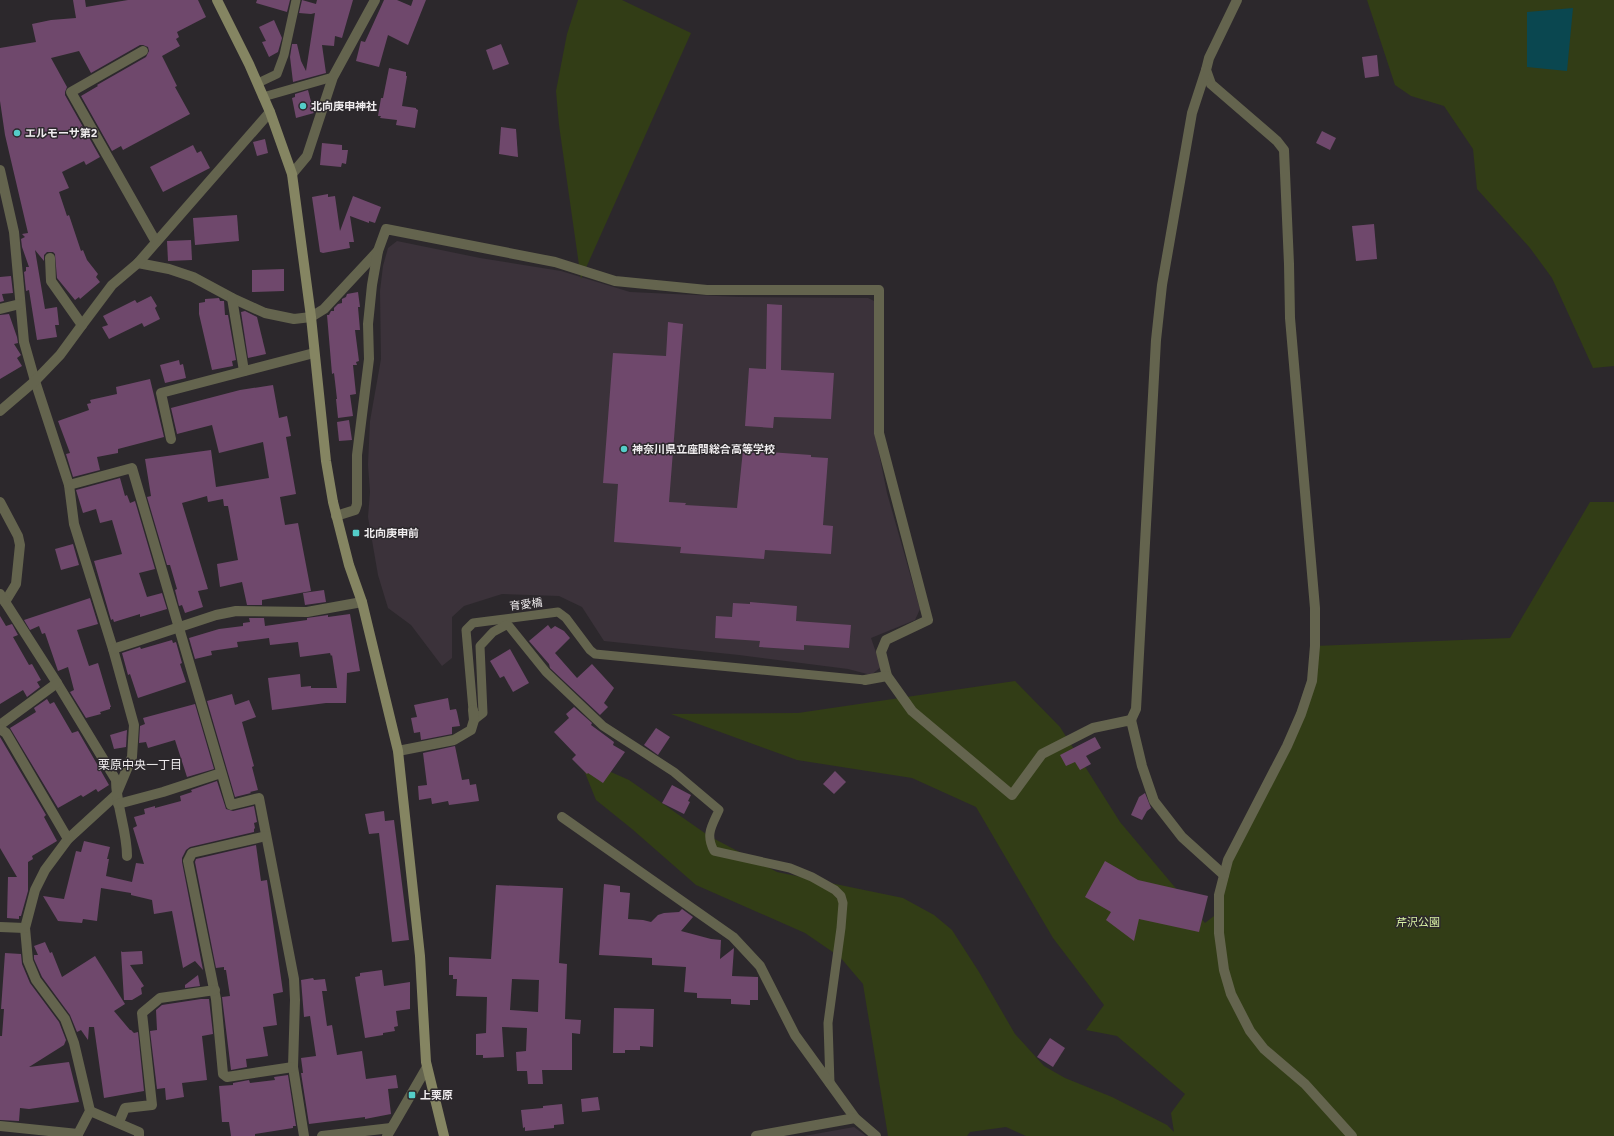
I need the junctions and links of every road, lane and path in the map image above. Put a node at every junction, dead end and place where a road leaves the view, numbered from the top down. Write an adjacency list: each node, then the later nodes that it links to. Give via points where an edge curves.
1 (217, 0): 8 (street)
2 (296, 0): 8 (lane, via 284,55 277,74)
3 (375, 0): 7 (street)
4 (1237, 0): 6 (street, via 1209,58)
5 (143, 51): 13 (street, via 71,92)
6 (1206, 70): 38 (street, via 1192,112 1162,284 1156,340 1136,709); 48 (street, via 1211,84 1284,150 1290,318 1315,608 1312,681 1301,714 1228,860)
7 (333, 76): 9 (lane); 12 (street, via 307,156)
8 (258, 83): 9 (street)
9 (263, 97): 10 (street)
10 (270, 112): 12 (street); 13 (street)
11 (0, 170): 18 (street, via 14,232)
12 (292, 174): 20 (street)
13 (156, 242): 16 (street)
14 (378, 251): 20 (street, via 324,309); 29 (street, via 372,285 368,324 369,359 357,455 357,504 356,510); 34 (street, via 386,229 555,262 615,281 707,290 879,290 879,433 928,620 886,640 881,652)
15 (50, 258): 21 (street, via 51,281)
16 (138, 263): 17 (street, via 193,276); 21 (street, via 112,285)
17 (232, 298): 20 (street, via 265,312 294,319); 23 (street)
18 (20, 304): 19 (street); 24 (street, via 24,342)
19 (0, 309)
20 (311, 317): 22 (street)
21 (82, 325): 24 (street, via 60,355)
22 (314, 353): 23 (street); 29 (street, via 326,461)
23 (244, 371): 26 (street, via 161,393)
24 (35, 381): 25 (street); 27 (street)
25 (0, 411)
26 (171, 439)
27 (69, 485): 32 (street, via 132,468); 33 (street, via 74,524)
28 (0, 502): 30 (street, via 20,545 16,584)
29 (336, 516): 31 (street)
30 (3, 598): 36 (street)
31 (362, 602): 32 (street, via 307,612 236,611); 41 (street)
32 (178, 627): 33 (street); 42 (street)
33 (113, 649): 43 (street, via 134,725 132,757)
34 (887, 676): 35 (street); 38 (street, via 912,711 1012,794 1042,754 1094,728)
35 (865, 680): 37 (lane, 育愛橋, via 595,654 566,618 558,612 473,623 466,630)
36 (57, 683): 39 (street); 43 (street, via 116,780)
37 (473, 715): 41 (street, via 471,730 454,740); 54 (lane, via 483,713 480,646 493,632 509,626 546,672 603,726 674,772 719,810 711,828 709,841 714,851 790,868 836,890 843,903 828,1023)
38 (1131, 720): 48 (street, via 1154,801 1182,837)
39 (0, 725)
40 (0, 729): 46 (street, via 6,733)
41 (398, 750): 53 (street, via 420,956)
42 (221, 773): 43 (street, via 163,792); 45 (street, via 231,805 260,798)
43 (117, 799): 46 (street); 47 (street)
44 (562, 817): 54 (street, via 733,937 760,966 795,1035)
45 (266, 836): 51 (street, via 192,853 188,861); 52 (street, via 294,979)
46 (68, 839): 50 (street, via 45,870 35,890)
47 (127, 856)
48 (1224, 875): 67 (street, via 1219,895 1219,933 1224,970 1231,994 1250,1031 1264,1049 1305,1084)
49 (0, 927): 50 (street)
50 (26, 928): 55 (street, via 28,961 36,980 65,1019 74,1043)
51 (215, 990): 52 (street, via 223,1074 228,1077); 57 (street, via 160,998 142,1013 152,1105 125,1108)
52 (293, 1067): 62 (street)
53 (427, 1067): 59 (street); 64 (street)
54 (830, 1084): 56 (street)
55 (90, 1111): 57 (street); 60 (street)
56 (855, 1118): 65 (street); 66 (street)
57 (119, 1122): 61 (street, via 139,1132)
58 (0, 1126): 60 (street)
59 (389, 1132): 63 (street)
60 (78, 1135)
61 (139, 1136)
62 (304, 1136)
63 (322, 1136)
64 (444, 1136)
65 (756, 1136)
66 (876, 1136)
67 (1352, 1136)

